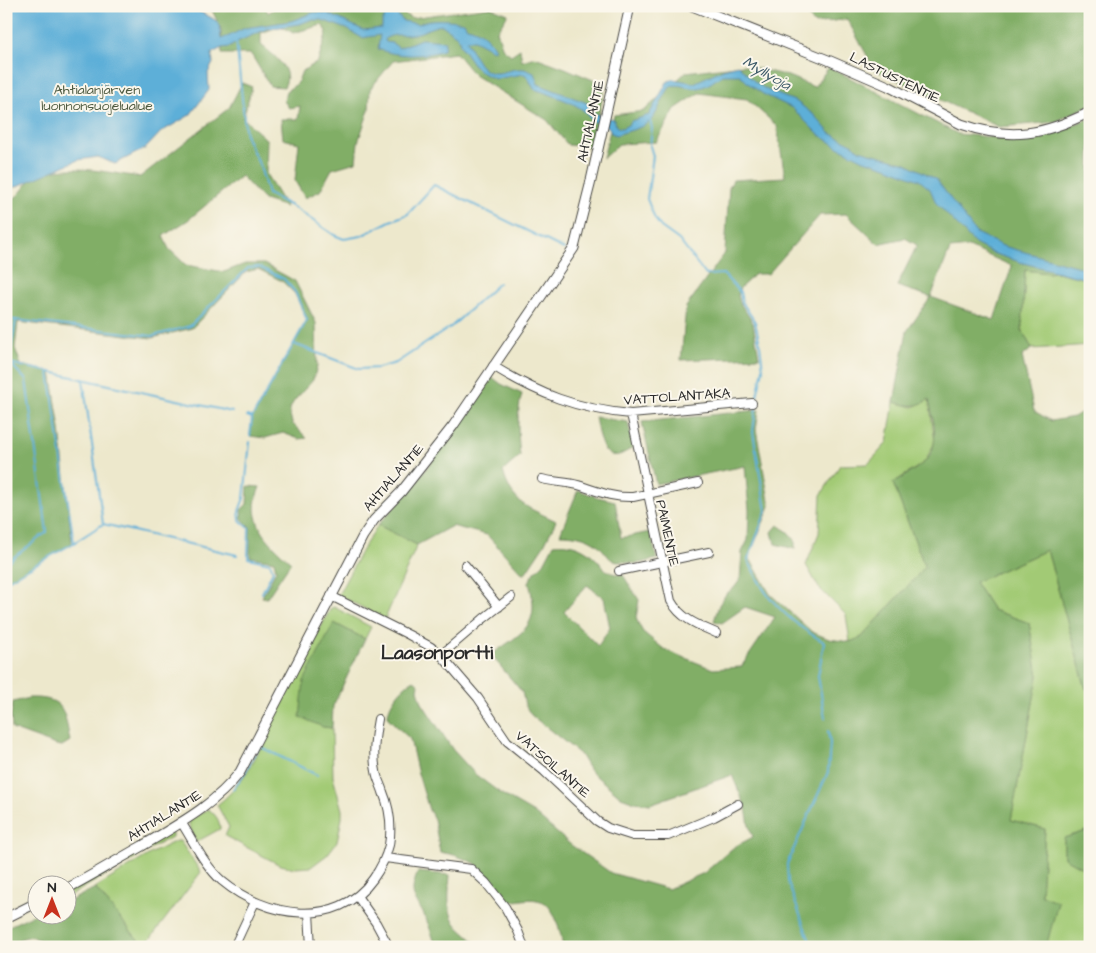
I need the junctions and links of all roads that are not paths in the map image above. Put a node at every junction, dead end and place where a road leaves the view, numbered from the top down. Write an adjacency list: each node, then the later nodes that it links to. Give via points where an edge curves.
1 (630, 6): 4 (street, AHTIALANTIE, via 574,248)
2 (692, 6): 3 (street, LASTUSTENTIE, via 888,86 974,129 1009,135 1039,132)
3 (1090, 112)
4 (493, 366): 6 (street, VATTOLANTAKA, via 523,384 566,402); 14 (street, AHTIALANTIE, via 453,426 401,492 374,520)
5 (752, 403): 6 (street, VATTOLANTAKA)
6 (631, 414): 9 (street, PAIMENTIE)
7 (542, 479): 9 (street, via 622,497)
8 (698, 483): 9 (street)
9 (648, 494): 11 (street, PAIMENTIE)
10 (709, 552): 11 (street)
11 (662, 563): 13 (street); 17 (street, PAIMENTIE, via 671,601 677,611)
12 (465, 565): 16 (street)
13 (619, 571)
14 (331, 596): 18 (street, VATSOILANTIE, via 424,643); 21 (street, AHTIALANTIE, via 240,772 224,792)
15 (511, 597): 16 (street)
16 (499, 606): 18 (street)
17 (716, 633)
18 (441, 655): 20 (street, VATSOILANTIE, via 510,744 608,828 633,836 668,836)
19 (378, 719): 22 (street, via 375,766 388,806 390,826)
20 (738, 804)
21 (181, 822): 23 (street, AHTIALANTIE); 25 (street, via 215,875)
22 (385, 858): 24 (street, via 371,882); 32 (street, via 471,869 486,882 505,907)
23 (78, 882)
24 (357, 896): 27 (street, via 334,909); 31 (street)
25 (255, 902): 27 (street, via 280,910); 29 (street)
26 (28, 907): 28 (street)
27 (309, 913): 30 (street)
28 (6, 918)
29 (234, 947)
30 (311, 947)
31 (389, 947)
32 (524, 947)

